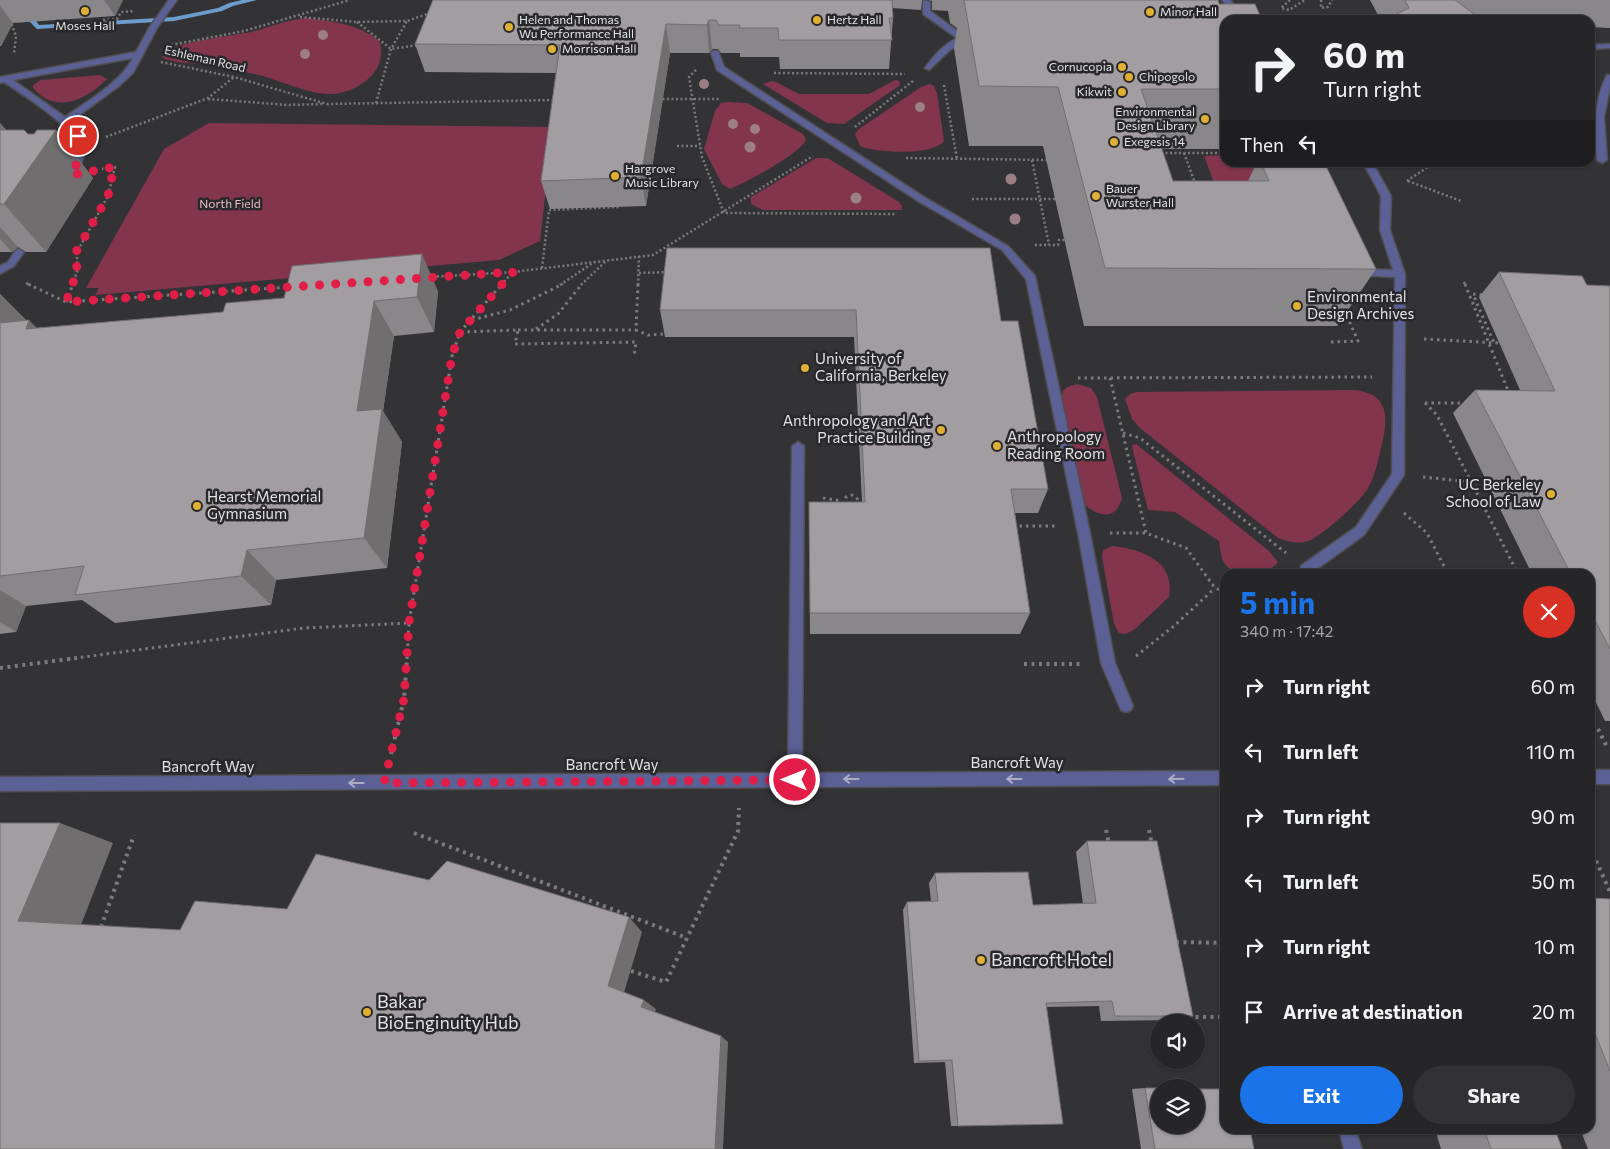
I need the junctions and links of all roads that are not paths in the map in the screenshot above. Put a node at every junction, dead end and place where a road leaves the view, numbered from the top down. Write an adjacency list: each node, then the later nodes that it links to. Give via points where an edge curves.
1 (173, 0): 10 (street)
2 (1226, 0): 4 (street)
3 (926, 2): 6 (street, via 926,12)
4 (1239, 15)
5 (978, 34): 6 (street)
6 (962, 38): 11 (street, via 940,52)
7 (1610, 46): 8 (street)
8 (1595, 47)
9 (715, 53): 24 (street, via 720,68 922,200 1005,248 1031,278 1108,664)
10 (140, 54): 13 (street); 14 (street, via 130,71 116,84)
11 (929, 68)
12 (1610, 77): 15 (street, via 1600,106)
13 (3, 80): 14 (street)
14 (64, 122): 17 (street, via 84,146)
15 (1602, 160)
16 (1370, 167): 21 (street, via 1386,196 1385,230)
17 (71, 176)
18 (19, 252): 19 (street, via 11,264)
19 (0, 271)
20 (1347, 272): 21 (street)
21 (1400, 274): 23 (street, via 1398,475 1360,531)
22 (798, 446): 28 (street)
23 (1307, 569)
24 (1126, 706)
25 (1595, 777): 26 (street)
26 (1610, 777)
27 (1220, 778): 28 (street, Bancroft Way, one-way to 28)
28 (795, 780): 29 (street, Bancroft Way, one-way to 29)
29 (0, 784)
30 (1348, 1134): 31 (street)
31 (1353, 1149)

